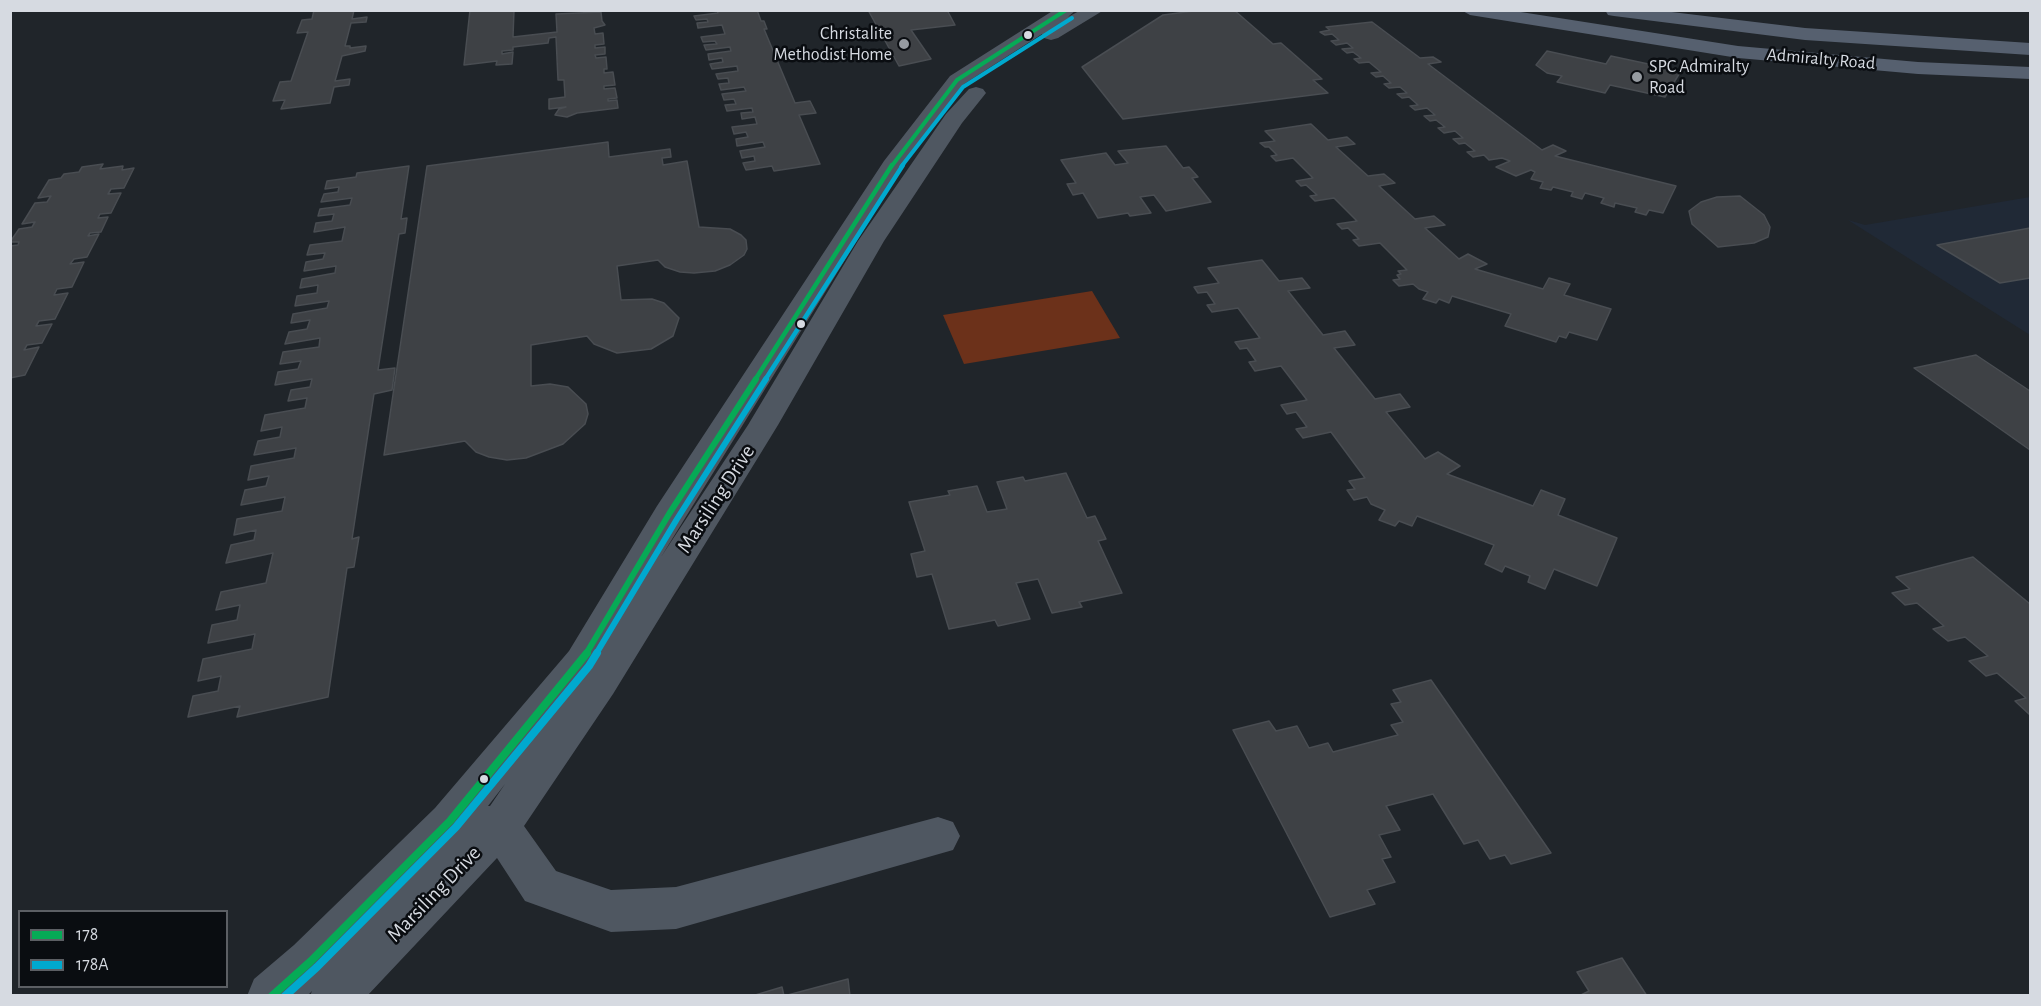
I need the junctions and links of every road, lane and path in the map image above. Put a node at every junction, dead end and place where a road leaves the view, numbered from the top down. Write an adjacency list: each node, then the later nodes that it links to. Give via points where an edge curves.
1 (1066, 10): 7 (street, Marsiling Drive, via 957,80 928,117 895,161 669,514 582,661)
2 (1095, 10): 8 (street, Marsiling Drive, via 1041,40 984,83 954,119 871,241 763,425 605,673)
3 (1470, 10): 6 (main road, Admiralty Road, via 1738,52)
4 (1606, 10): 5 (main road, Admiralty Road, via 1804,34)
5 (2031, 49)
6 (2031, 73)
7 (450, 821): 8 (street); 10 (street, Marsiling Drive)
8 (500, 826): 9 (street, via 541,886 610,911 676,908); 11 (street, Marsiling Drive)
9 (938, 836)
10 (271, 996)
11 (334, 996)

